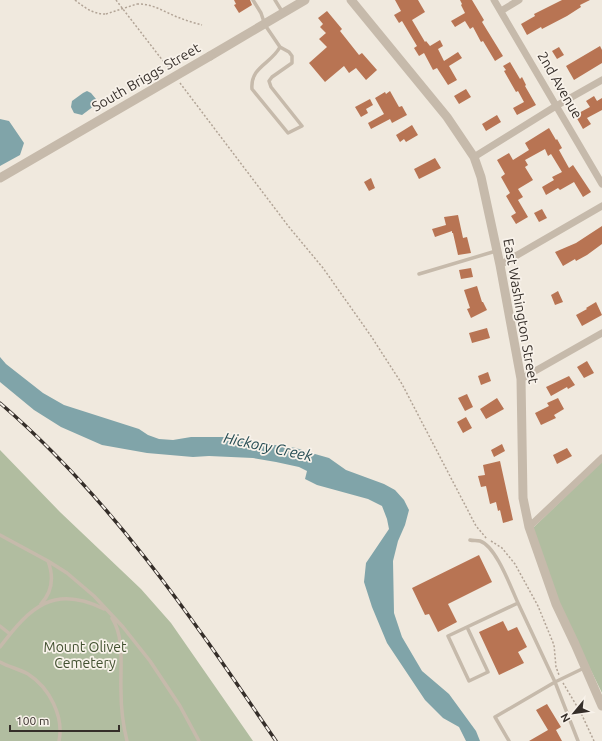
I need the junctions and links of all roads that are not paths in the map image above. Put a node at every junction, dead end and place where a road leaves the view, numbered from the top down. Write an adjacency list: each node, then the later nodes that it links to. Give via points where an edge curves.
1 (254, 0): 9 (lane)
2 (275, 0): 8 (lane)
3 (306, 0): 8 (street, South Briggs Street)
4 (351, 0): 13 (street, East Washington Street, via 447,118)
5 (494, 0): 7 (street, 2nd Avenue)
6 (519, 0): 7 (street)
7 (501, 11): 12 (street, 2nd Avenue)
8 (283, 13): 9 (street, South Briggs Street)
9 (265, 25): 10 (lane); 14 (street, South Briggs Street, bridge)
10 (280, 47): 10 (lane, via 256,72 252,80 252,89 288,133 302,126 269,81 292,63 292,56)
11 (602, 80): 12 (street)
12 (556, 106): 13 (street); 15 (street, 2nd Avenue)
13 (474, 157): 17 (street, East Washington Street, via 481,177)
14 (0, 178)
15 (602, 184)
16 (602, 206): 18 (street)
17 (497, 251): 18 (street, East Washington Street); 19 (lane)
18 (500, 265): 21 (street, East Washington Street)
19 (419, 274)
20 (602, 333): 21 (street)
21 (521, 379): 23 (street, East Washington Street, via 524,498)
22 (602, 458): 23 (street)
23 (530, 527): 35 (street, East Washington Street, via 556,604)
24 (0, 535): 26 (lane)
25 (470, 540): 27 (lane, via 480,541 491,549)
26 (48, 561): 28 (lane, via 52,572 51,588); 29 (lane, via 81,584)
27 (518, 603): 31 (lane); 36 (lane)
28 (38, 606): 29 (lane, via 48,601 68,598); 32 (lane)
29 (107, 610): 39 (lane, via 116,626 119,639 121,693); 40 (lane, via 150,661 180,706)
30 (0, 626): 32 (lane)
31 (467, 627): 31 (lane, via 488,672 469,681 448,636)
32 (10, 634): 33 (lane)
33 (0, 647)
34 (0, 662): 38 (lane, via 29,675 46,692 57,710 61,728)
35 (585, 667): 36 (lane); 37 (street, East Washington Street)
36 (555, 682): 41 (lane, via 495,717); 42 (lane)
37 (602, 706)
38 (59, 741)
39 (127, 741)
40 (199, 741)
41 (509, 741)
42 (578, 741)

